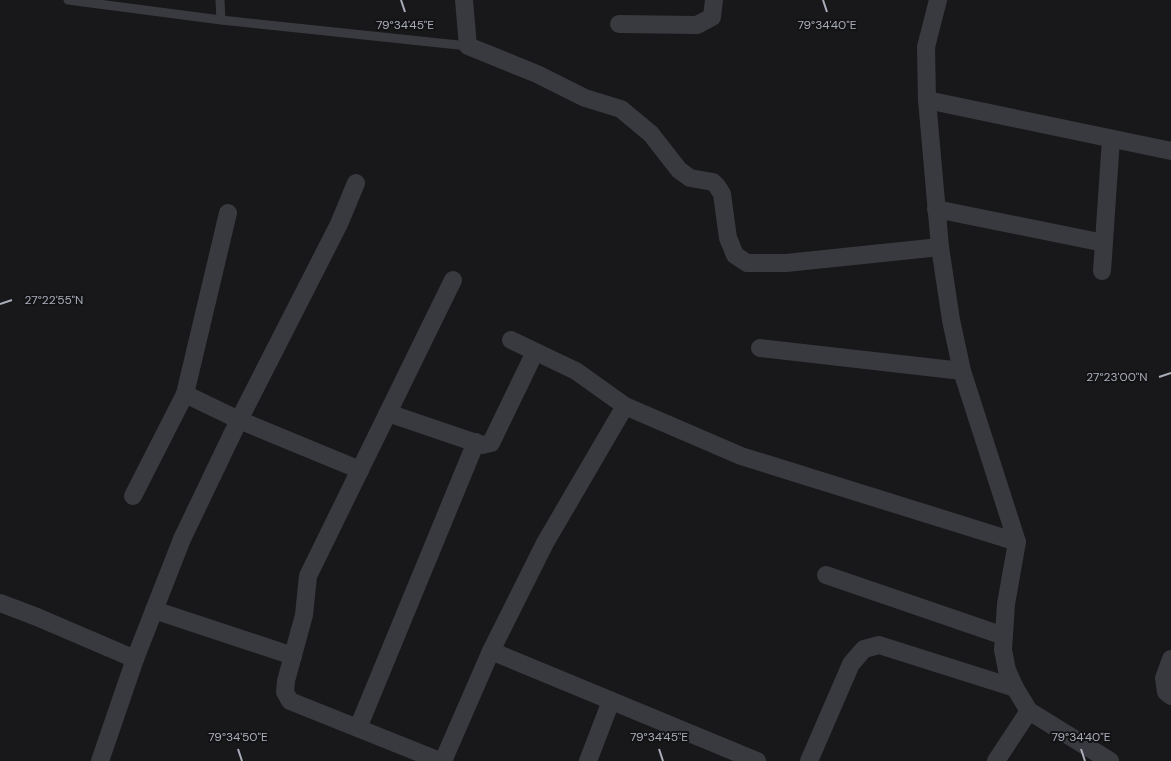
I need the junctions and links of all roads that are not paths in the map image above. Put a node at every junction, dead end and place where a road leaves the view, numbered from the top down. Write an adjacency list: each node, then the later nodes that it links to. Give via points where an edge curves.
1 (68, 0): 6 (lane)
2 (220, 0): 6 (lane)
3 (464, 0): 8 (street)
4 (714, 0): 7 (street, via 712,17 697,25)
5 (938, 0): 9 (street, via 926,47)
6 (221, 20): 8 (lane)
7 (619, 24)
8 (468, 46): 16 (street, via 585,98 621,110 651,134 679,170 690,178 713,182 717,186 722,194 728,238 735,255 747,262 786,263)
9 (927, 100): 10 (street); 13 (street)
10 (1111, 139): 11 (street); 15 (street)
11 (1171, 151)
12 (356, 183): 26 (street, via 339,224)
13 (936, 209): 15 (street); 16 (street)
14 (228, 213): 23 (street)
15 (1104, 242): 17 (street)
16 (940, 246): 22 (street)
17 (1102, 271)
18 (453, 280): 25 (street)
19 (511, 340): 21 (street)
20 (760, 348): 22 (street)
21 (535, 352): 24 (street, via 576,371); 27 (street, via 491,443)
22 (962, 371): 30 (street)
23 (185, 394): 26 (street); 29 (street)
24 (625, 406): 30 (street, via 741,456); 35 (street, via 545,543)
25 (388, 413): 27 (street); 28 (street)
26 (239, 420): 28 (street); 33 (street, via 182,539)
27 (476, 442): 43 (street)
28 (360, 470): 36 (street, via 308,576 304,615)
29 (133, 496)
30 (1017, 542): 34 (street)
31 (826, 575): 34 (street)
32 (0, 604): 37 (street)
33 (154, 610): 36 (street); 37 (street)
34 (1004, 636): 39 (street, via 1007,670)
35 (491, 651): 41 (street); 45 (street)
36 (293, 656): 43 (street, via 285,692 290,701)
37 (135, 659): 44 (street)
38 (1171, 659): 40 (street, via 1164,678 1166,692)
39 (1015, 688): 42 (street); 48 (street, via 878,645 864,649 851,664)
40 (1171, 696)
41 (611, 701): 46 (street); 47 (street)
42 (1029, 712): 49 (street); 50 (street)
43 (358, 728): 45 (street)
44 (100, 761)
45 (441, 761)
46 (588, 761)
47 (757, 761)
48 (809, 761)
49 (996, 761)
50 (1110, 761)

